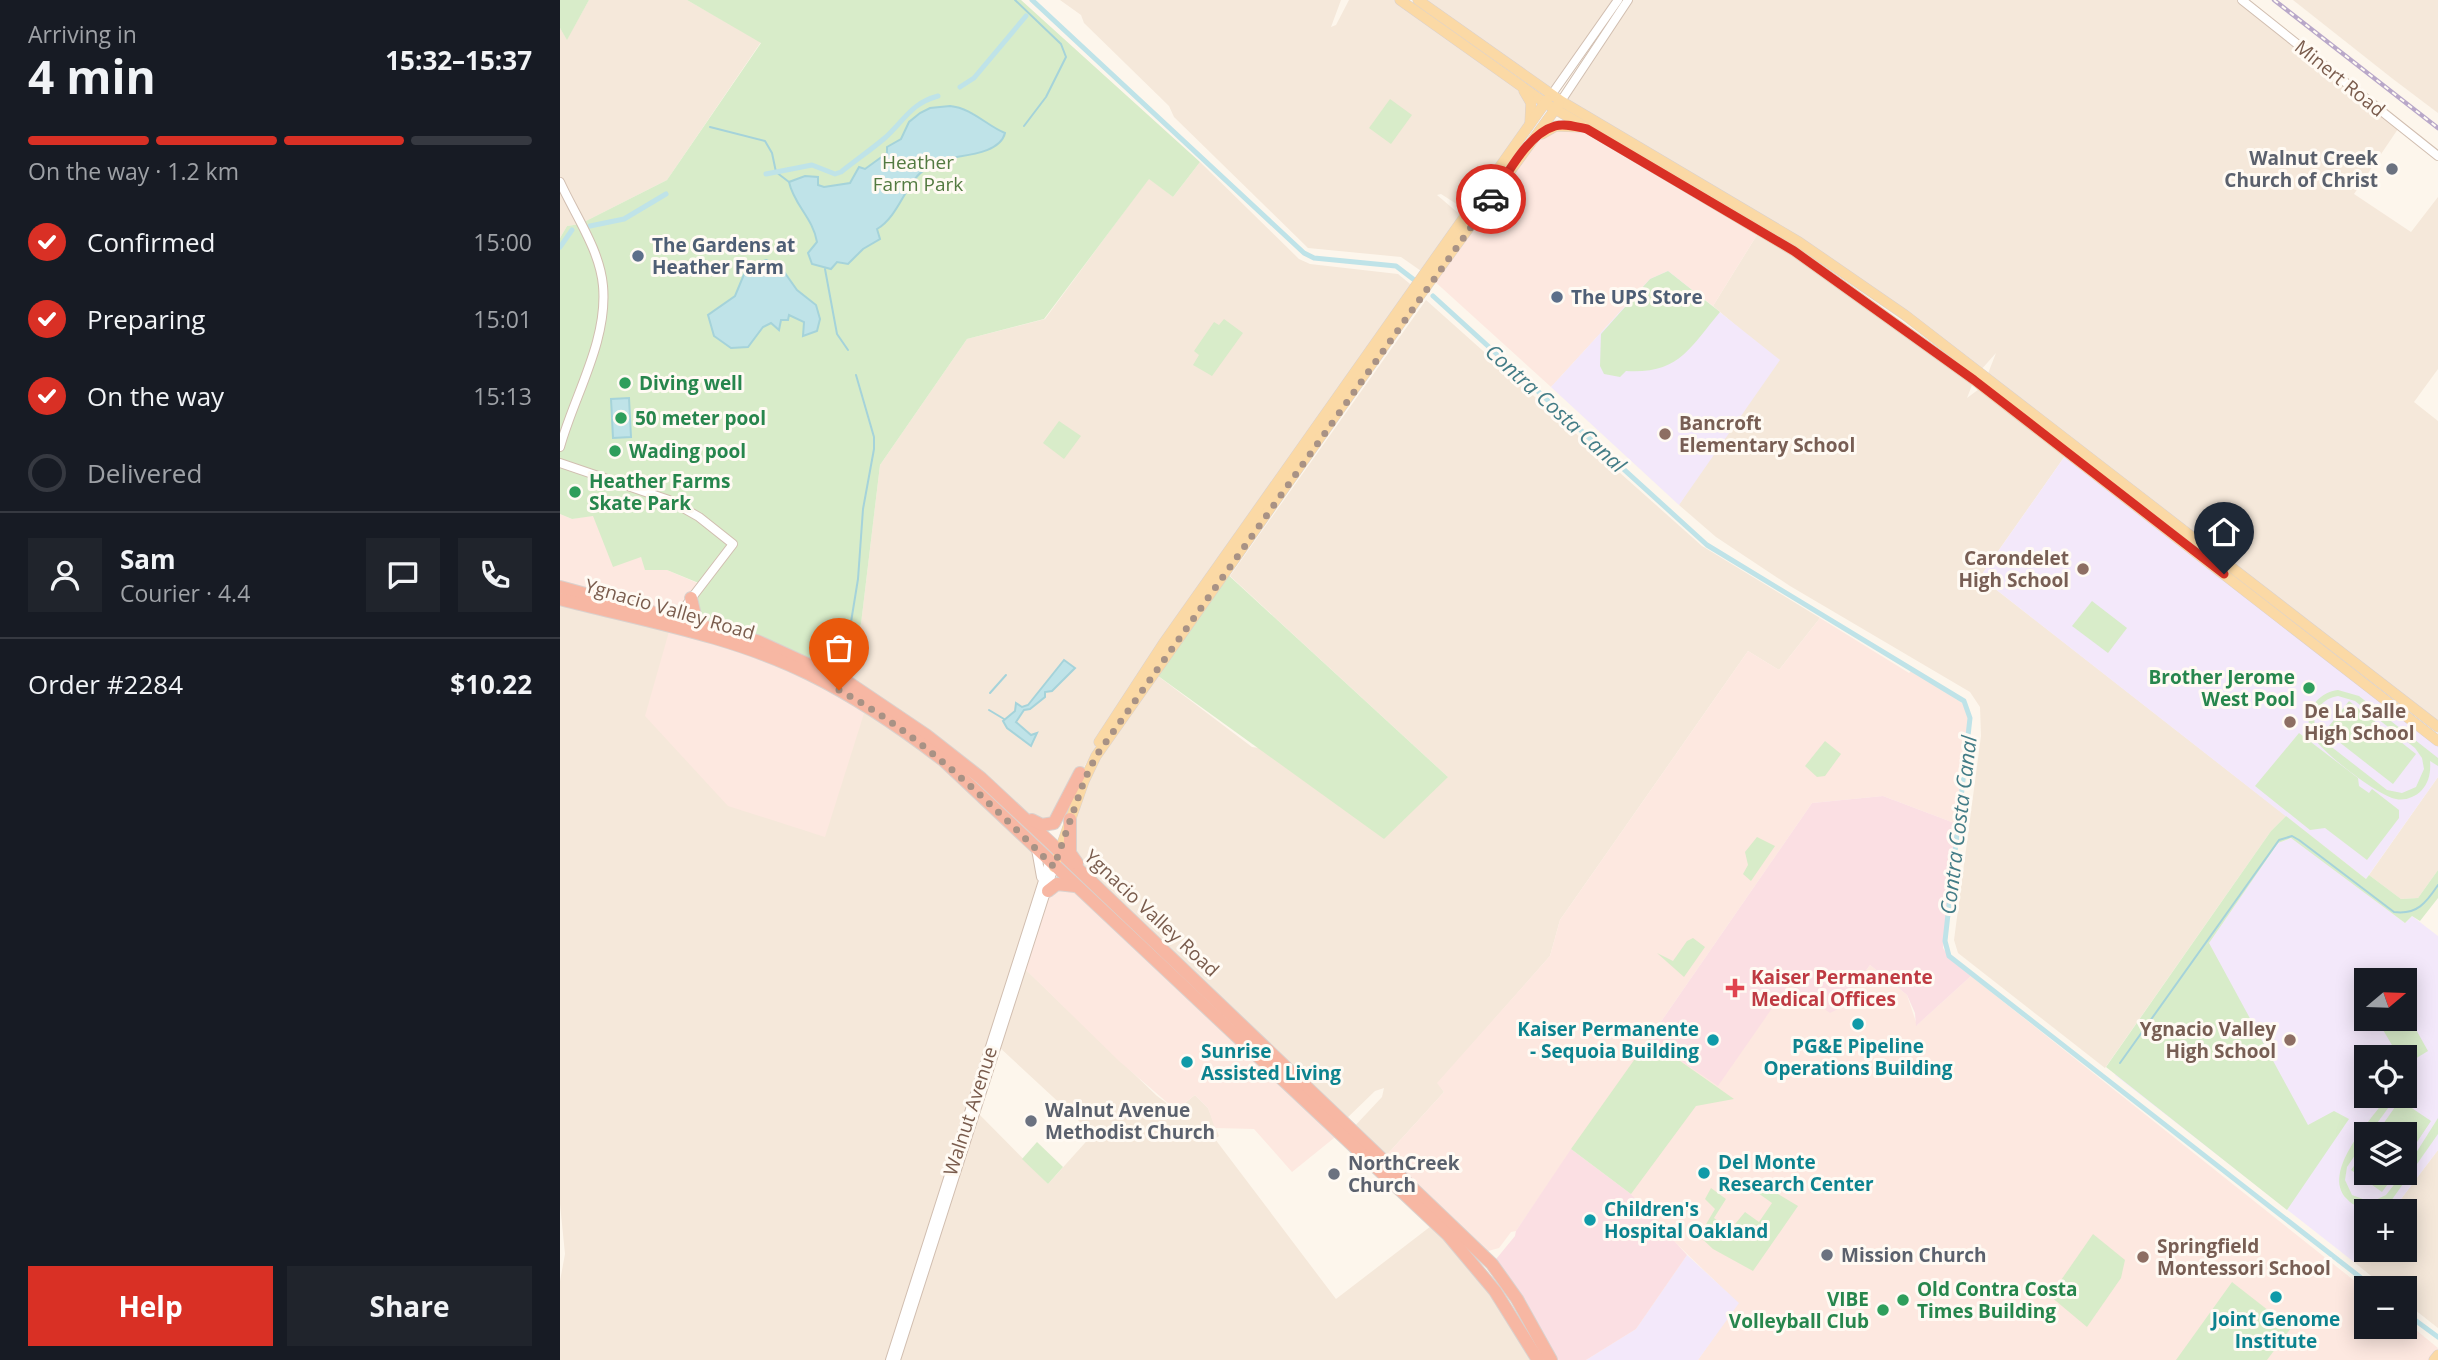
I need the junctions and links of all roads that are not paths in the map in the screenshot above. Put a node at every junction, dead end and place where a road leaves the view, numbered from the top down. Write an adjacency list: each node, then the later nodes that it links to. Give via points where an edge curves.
1 (1400, 0): 6 (main road)
2 (1418, 0): 7 (main road)
3 (1618, 0): 7 (street)
4 (1628, 0): 7 (street)
5 (2242, 0): 12 (street, Minert Road)
6 (1522, 88): 8 (main road); 9 (main road, via 1531,103)
7 (1556, 102): 8 (main road); 10 (main road); 11 (main road); 25 (main road, via 1800,242 1896,308)
8 (1545, 103): 9 (main road)
9 (1530, 124): 14 (main road)
10 (1587, 129): 11 (main road, via 1556,126); 26 (main road, via 1794,251 1964,372)
11 (1533, 141): 15 (main road)
12 (2438, 156)
13 (560, 182): 16 (street, via 596,256 603,286 602,322)
14 (1402, 306): 15 (main road); 27 (main road, via 1147,667)
15 (1401, 326): 29 (main road, via 1096,756)
16 (560, 447)
17 (560, 463): 20 (street, via 669,500 733,544)
18 (560, 587): 21 (highway, Ygnacio Valley Road)
19 (560, 598): 21 (highway, Ygnacio Valley Road)
20 (691, 598): 21 (street); 22 (highway)
21 (673, 623): 22 (highway, Ygnacio Valley Road); 23 (highway, Ygnacio Valley Road)
22 (702, 626): 24 (highway, Ygnacio Valley Road, via 757,641)
23 (777, 660): 24 (highway, via 782,655); 31 (highway, Ygnacio Valley Road, via 867,704 903,730 961,776)
24 (811, 664): 28 (highway, Ygnacio Valley Road, via 895,712)
25 (2438, 727)
26 (2438, 741)
27 (1080, 774): 28 (highway, via 1054,823 1036,823); 30 (main road)
28 (1006, 801): 30 (highway, Ygnacio Valley Road)
29 (1070, 819): 30 (main road); 33 (highway, via 1070,853)
30 (1057, 848): 32 (main road); 33 (highway, Ygnacio Valley Road)
31 (1036, 849): 32 (highway, Ygnacio Valley Road); 35 (street)
32 (1051, 864): 34 (highway, Ygnacio Valley Road); 35 (street, Walnut Avenue)
33 (1094, 885): 40 (highway, Ygnacio Valley Road, via 1492,1264)
34 (1075, 886): 35 (highway); 39 (highway, Ygnacio Valley Road, via 1448,1235 1495,1291)
35 (1044, 888): 37 (street, Walnut Avenue); 38 (street, Walnut Avenue)
36 (2438, 1355): 41 (main road)
37 (890, 1360)
38 (896, 1360)
39 (1538, 1360)
40 (1551, 1360)
41 (2434, 1360)

